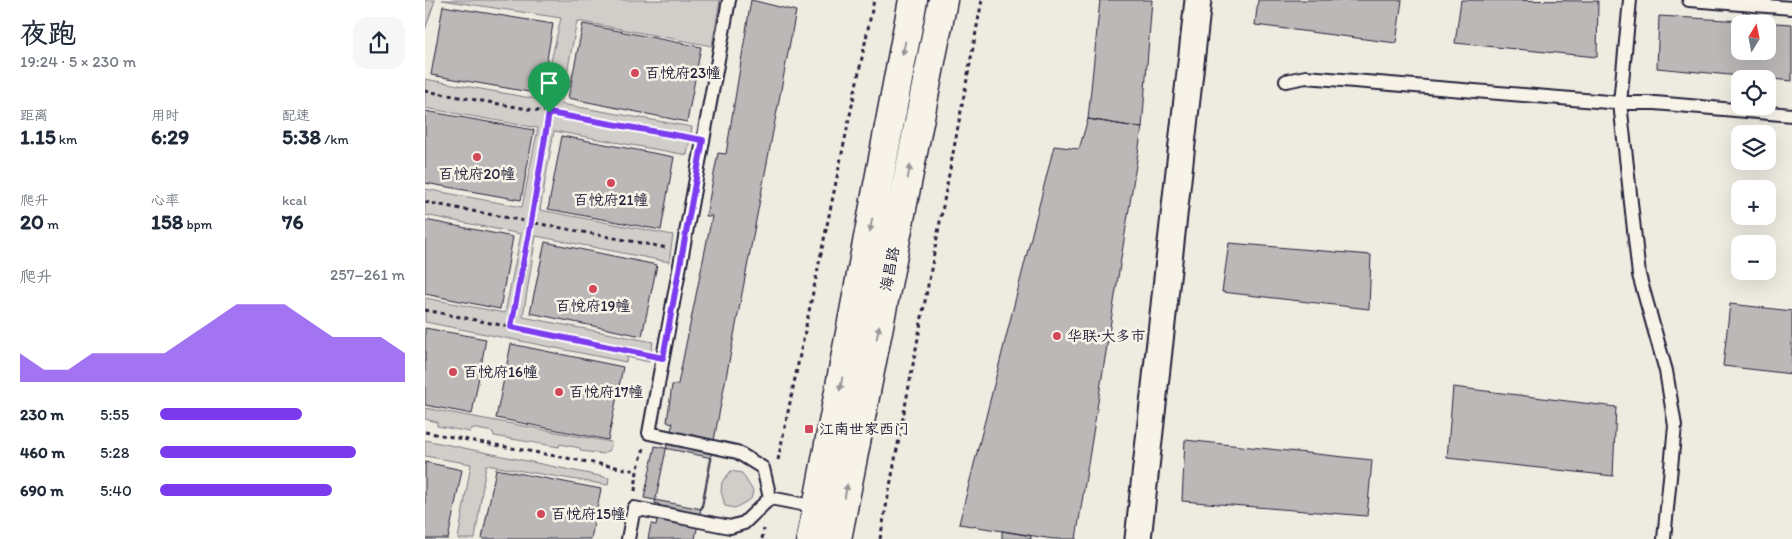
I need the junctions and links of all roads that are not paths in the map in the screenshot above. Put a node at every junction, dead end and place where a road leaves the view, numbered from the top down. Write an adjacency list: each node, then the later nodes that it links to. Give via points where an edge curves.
1 (729, 0): 11 (lane, via 649,433 737,452 763,468)
2 (913, 0): 12 (main road, 海昌路, one-way to 12)
3 (943, 0): 15 (main road, 海昌路, one-way to 3)
4 (1198, 0): 16 (street)
5 (1630, 0): 9 (lane)
6 (1689, 0): 7 (lane)
7 (1792, 8)
8 (1286, 81): 9 (lane, via 1306,77)
9 (1620, 103): 10 (lane, via 1655,102); 17 (lane, via 1639,275 1666,371 1675,426)
10 (1792, 115)
11 (770, 498): 12 (lane); 13 (lane, via 744,523 730,527 634,508)
12 (817, 507): 14 (main road, 海昌路)
13 (628, 539)
14 (811, 539)
15 (837, 539)
16 (1138, 539)
17 (1665, 539)

